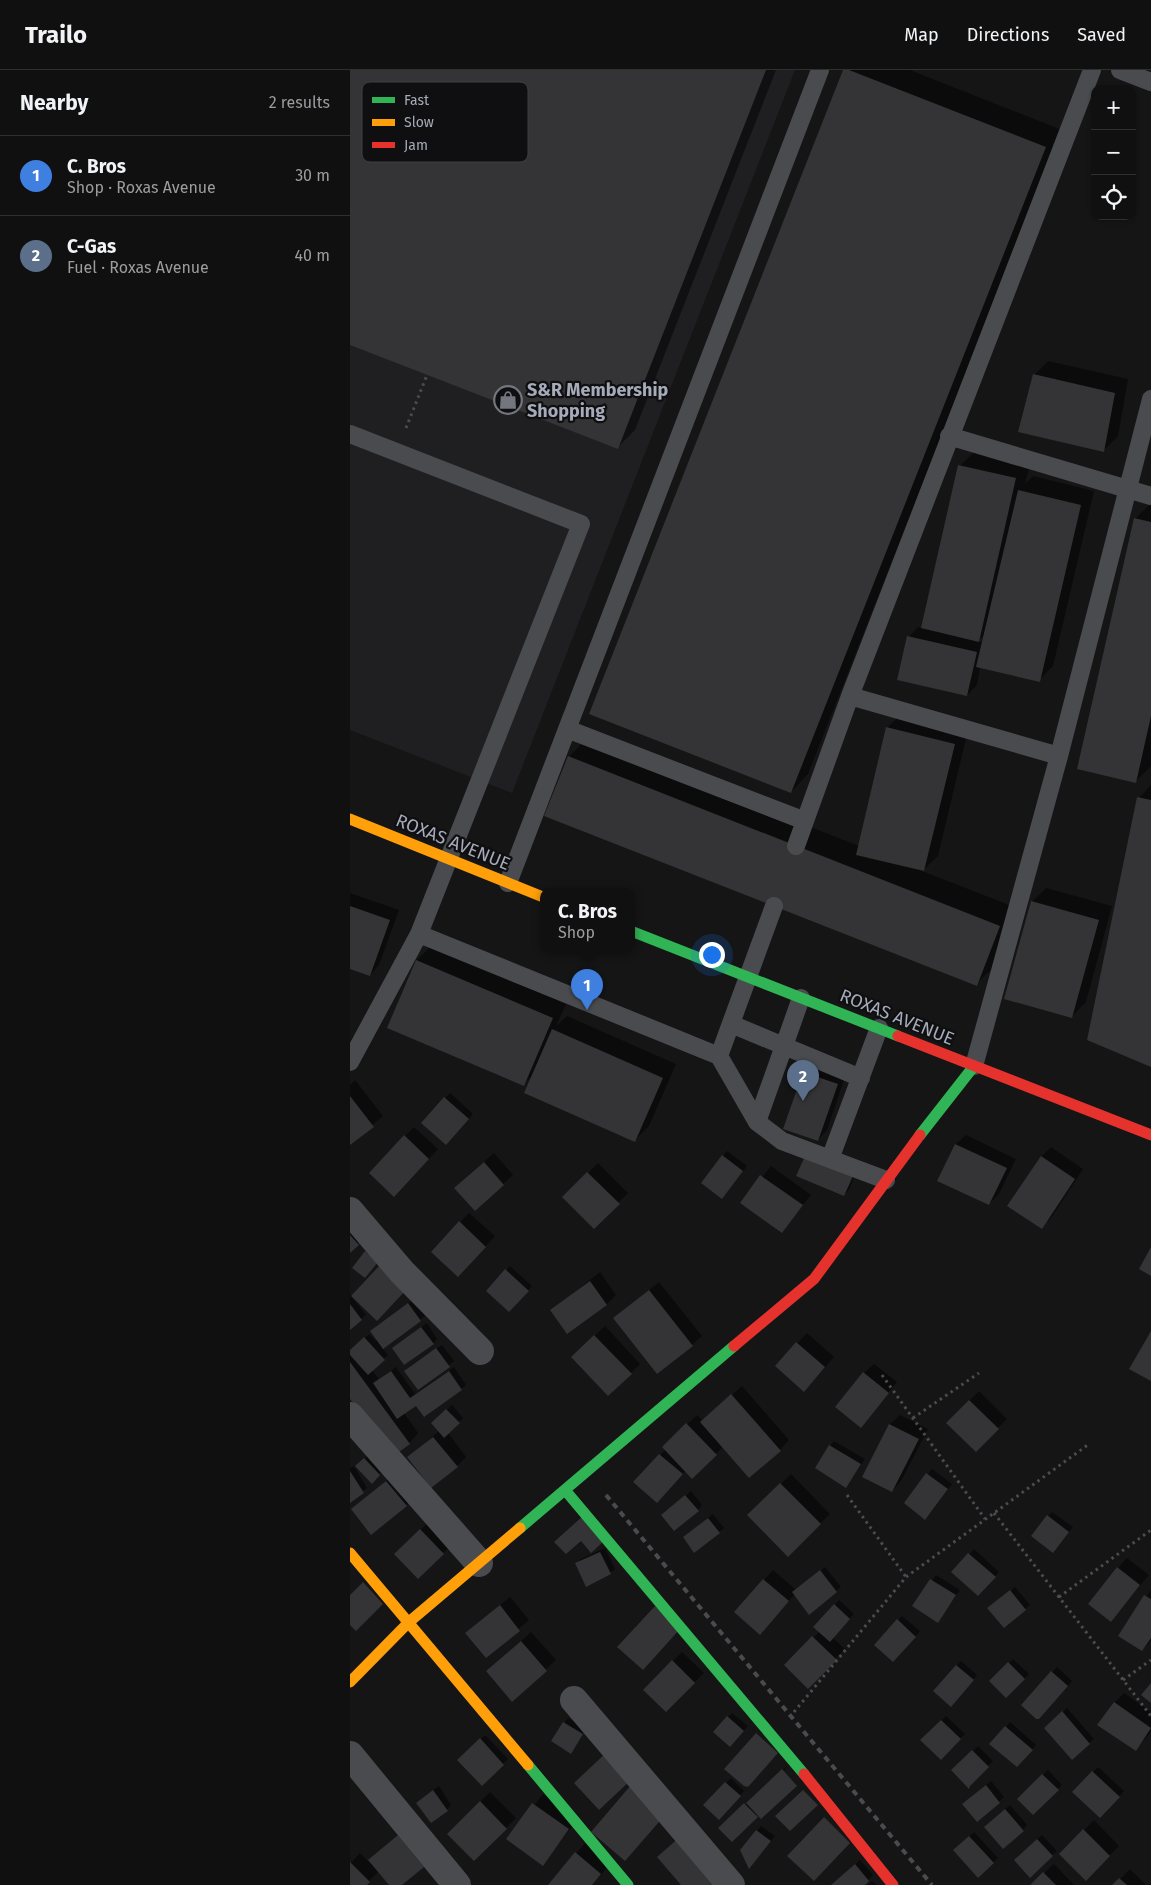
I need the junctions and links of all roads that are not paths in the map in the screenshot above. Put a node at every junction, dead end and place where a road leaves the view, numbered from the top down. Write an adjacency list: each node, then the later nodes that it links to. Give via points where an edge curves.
1 (820, 70): 11 (lane)
2 (1092, 70): 7 (lane)
3 (1120, 70): 4 (lane)
4 (1151, 82)
5 (1151, 399): 8 (lane)
6 (350, 434): 16 (lane, via 581,524)
7 (949, 436): 8 (lane); 10 (lane)
8 (1126, 489): 9 (lane); 12 (lane)
9 (1151, 496)
10 (850, 696): 12 (lane); 14 (lane)
11 (567, 728): 14 (lane); 17 (lane)
12 (1059, 756): 29 (lane)
13 (350, 819): 16 (main road, ROXAS AVENUE)
14 (805, 822): 15 (lane)
15 (796, 846)
16 (449, 860): 17 (main road, ROXAS AVENUE); 21 (lane)
17 (508, 883): 18 (main road, ROXAS AVENUE)
18 (540, 896)
19 (774, 906): 22 (lane)
20 (635, 933): 22 (main road, ROXAS AVENUE)
21 (419, 934): 27 (lane); 28 (lane)
22 (748, 977): 23 (main road, ROXAS AVENUE); 24 (lane)
23 (801, 998): 25 (main road, ROXAS AVENUE); 26 (lane)
24 (731, 1024): 26 (lane); 27 (lane)
25 (879, 1028): 29 (main road, ROXAS AVENUE); 30 (lane)
26 (784, 1047): 30 (lane); 31 (lane)
27 (719, 1056): 31 (lane)
28 (350, 1062)
29 (974, 1066): 32 (main road, ROXAS AVENUE); 34 (main road)
30 (861, 1078): 33 (lane)
31 (757, 1122): 33 (lane, via 782,1141)
32 (1151, 1135)
33 (830, 1159): 34 (lane)
34 (886, 1180): 38 (main road, via 814,1279)
35 (350, 1211): 36 (street, via 402,1272)
36 (480, 1351)
37 (350, 1416): 40 (street)
38 (565, 1490): 40 (main road); 48 (main road, via 774,1736)
39 (350, 1553): 41 (main road)
40 (479, 1563): 41 (main road)
41 (409, 1622): 42 (main road); 46 (main road)
42 (350, 1682)
43 (574, 1700): 47 (street)
44 (350, 1754): 45 (street)
45 (457, 1885)
46 (628, 1885)
47 (730, 1885)
48 (893, 1885)

